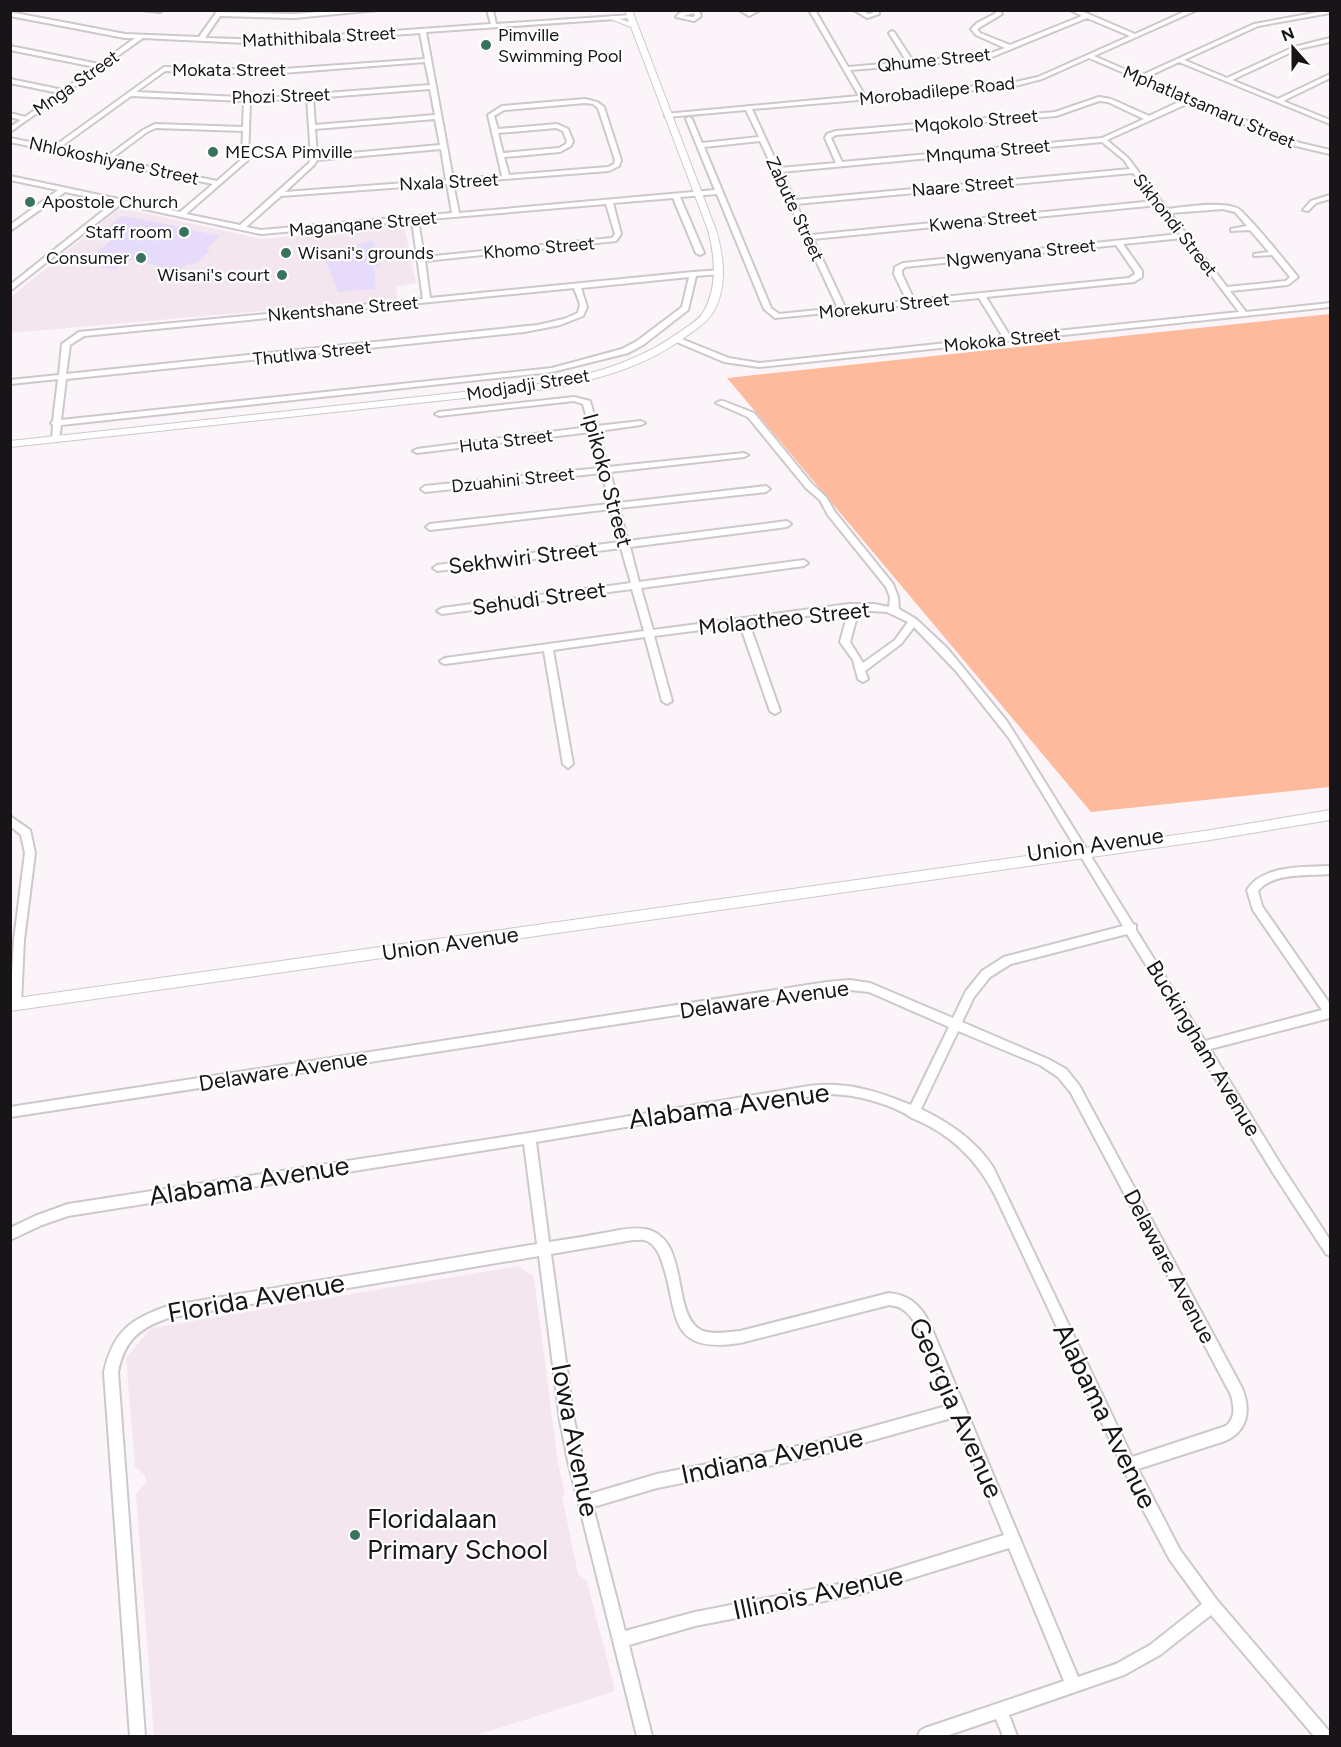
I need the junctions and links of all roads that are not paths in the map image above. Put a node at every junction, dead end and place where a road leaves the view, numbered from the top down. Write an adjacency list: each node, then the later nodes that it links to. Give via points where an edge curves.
1 (144, 10): 2 (street)
2 (160, 10)
3 (375, 10): 20 (street)
4 (490, 10): 25 (street)
5 (701, 10): 16 (street)
6 (742, 10): 7 (street, via 749,14)
7 (757, 10)
8 (821, 10): 17 (street)
9 (858, 10): 10 (street, via 867,16 876,14)
10 (876, 10)
11 (923, 10): 12 (street)
12 (933, 10)
13 (997, 10): 34 (street, via 999,15 974,29)
14 (1073, 10): 23 (street)
15 (1194, 10): 29 (street, Morobadilepe Road)
16 (696, 11)
17 (812, 11): 40 (street)
18 (1330, 11): 37 (street, via 1256,25)
19 (220, 12): 20 (street); 31 (street)
20 (279, 13)
21 (629, 13): 24 (street, Mathithibala Street); 26 (street, Modjadji Street)
22 (10, 14): 30 (street, Mathithibala Street)
23 (1086, 16): 29 (street); 34 (street, Qhume Street)
24 (612, 18): 25 (street, Mathithibala Street); 26 (street)
25 (494, 26): 27 (street, Mathithibala Street)
26 (634, 26): 57 (street, Modjadji Street)
27 (423, 32): 31 (street, Mathithibala Street, via 284,42); 36 (street)
28 (892, 33): 38 (street)
29 (1135, 36): 35 (street, Morobadilepe Road)
30 (141, 37): 31 (street, Mathithibala Street); 39 (street, Mnga Street)
31 (201, 39)
32 (1330, 40): 43 (street, via 1296,48)
33 (10, 48): 39 (street)
34 (1011, 48): 38 (street, Qhume Street, via 987,57)
35 (1089, 56): 42 (street, Mphatlatsamaru Street); 51 (street, Morobadilepe Road, via 1040,78 1011,85)
36 (429, 60): 46 (street); 49 (street, Mokata Street, via 269,72 169,68)
37 (1179, 60): 42 (street); 43 (street)
38 (911, 63): 40 (street, Qhume Street)
39 (101, 66): 48 (street, Mnga Street)
40 (846, 69): 51 (street)
41 (1330, 76): 45 (street)
42 (1140, 78): 53 (street, Mphatlatsamaru Street)
43 (1229, 79): 54 (street)
44 (10, 81): 48 (street)
45 (1315, 84): 47 (street); 54 (street)
46 (433, 87): 50 (street, Phozi Street); 58 (street)
47 (1323, 87)
48 (65, 92): 60 (street, Mnga Street)
49 (130, 94): 52 (street, Phozi Street); 72 (street, Mokata Street)
50 (310, 96): 52 (street, Phozi Street); 63 (street)
51 (863, 98): 55 (street, Morobadilepe Road)
52 (246, 100): 64 (street)
53 (1190, 100): 59 (street, Mnquma Street); 73 (street, Mphatlatsamaru Street, via 1298,145)
54 (1280, 100): 62 (street)
55 (748, 108): 57 (street, Morobadilepe Road); 67 (street, Zabute Street)
56 (10, 115): 60 (street)
57 (667, 115): 86 (street, Modjadji Street)
58 (437, 117): 63 (street); 71 (street)
59 (1148, 118): 69 (street, Mnquma Street); 77 (street, Mqokolo Street, via 1099,99 1056,114 836,133 828,138)
60 (26, 119): 65 (street, Mnga Street)
61 (689, 119): 70 (street, Morekuru Street)
62 (1330, 122)
63 (313, 126): 75 (street)
64 (245, 129): 76 (street, via 155,126); 82 (street, via 245,160)
65 (10, 130)
66 (495, 131): 74 (street); 74 (street, via 560,127 566,130 570,141 560,150); 81 (street, Nxala Street, via 491,115 498,109 595,103 601,109 618,160 609,169)
67 (761, 139): 70 (street); 78 (street, Zabute Street)
68 (10, 140): 72 (street, Nhlokoshiyane Street)
69 (1102, 140): 77 (street, Mnquma Street); 79 (street, Sikhondi Street, via 1126,159)
70 (700, 145): 85 (street, Morekuru Street)
71 (443, 147): 75 (street); 83 (street)
72 (54, 149): 76 (street, Nhlokoshiyane Street)
73 (1330, 152)
74 (502, 155): 81 (street)
75 (314, 158): 87 (street, via 311,166)
76 (107, 159): 82 (street, Nhlokoshiyane Street)
77 (840, 165): 78 (street, Mnquma Street)
78 (777, 170): 90 (street, Zabute Street)
79 (1134, 171): 90 (street, Naare Street); 93 (street, Sikhondi Street)
80 (10, 178): 84 (street, Maganqane Street)
81 (506, 178): 83 (street, Nxala Street)
82 (218, 183): 96 (street)
83 (449, 183): 87 (street, Nxala Street); 97 (street)
84 (63, 190): 91 (street, Maganqane Street); 100 (street)
85 (719, 192): 86 (street, Maganqane Street); 121 (street, Morekuru Street, via 769,311 790,316)
86 (698, 193): 88 (street, Maganqane Street); 112 (street, Modjadji Street, via 718,248)
87 (280, 194): 102 (street)
88 (676, 196): 92 (street, Maganqane Street); 108 (street)
89 (1330, 197): 94 (street, via 1310,203)
90 (792, 201): 106 (street, Zabute Street)
91 (119, 202): 96 (street, Maganqane Street); 115 (street)
92 (609, 202): 97 (street, Maganqane Street); 111 (street, Khomo Street, via 618,234 614,240)
93 (1159, 203): 95 (street, Sikhondi Street); 106 (street, Kwena Street)
94 (1306, 210)
95 (1165, 211): 101 (street, via 1232,207); 105 (street, Sikhondi Street)
96 (181, 215): 102 (street, Maganqane Street)
97 (456, 216): 99 (street, Maganqane Street)
98 (10, 220): 100 (street)
99 (415, 220): 102 (street, Maganqane Street, via 285,232); 111 (street)
100 (20, 222): 103 (street)
101 (1253, 227): 104 (street); 109 (street)
102 (241, 228)
103 (10, 229)
104 (1233, 230)
105 (1184, 236): 107 (street, Ngwenyana Street); 116 (street, Sikhondi Street)
106 (808, 237): 121 (street, Zabute Street)
107 (1118, 243): 117 (street, Morekuru Street, via 1138,271 1131,280); 119 (street, Ngwenyana Street, via 903,265 898,274)
108 (700, 253)
109 (1275, 253): 110 (street); 116 (street, via 1293,280)
110 (1256, 255)
111 (421, 259): 118 (street)
112 (719, 272): 113 (street, Nkentshane Street); 124 (street, Modjadji Street, via 710,310)
113 (693, 274): 114 (street, Nkentshane Street); 129 (street, via 685,308 640,343 625,351 552,370)
114 (577, 286): 118 (street, Nkentshane Street); 125 (street, Thutlwa Street, via 583,307 580,315 524,330)
115 (10, 289)
116 (1225, 289): 122 (street, Sikhondi Street)
117 (982, 296): 119 (street, Morekuru Street); 123 (street)
118 (427, 301): 125 (street, Nkentshane Street, via 84,333 66,344)
119 (912, 303): 121 (street, Morekuru Street)
120 (1330, 305): 122 (street, Mokoka Street)
121 (843, 310)
122 (1244, 314): 123 (street, Mokoka Street)
123 (1008, 339): 124 (street, Mokoka Street, via 759,365 727,360)
124 (676, 340): 132 (street, Modjadji Street, via 633,364 548,386)
125 (61, 378): 126 (street, Thutlwa Street); 129 (street, Nkentshane Street)
126 (10, 382)
127 (720, 403): 148 (street, via 751,415 822,499 890,586)
128 (439, 414): 131 (street, Ipikoko Street, via 579,399 587,403)
129 (55, 423): 132 (street, Nkentshane Street)
130 (641, 423): 131 (street, Huta Street)
131 (594, 431): 134 (street, Huta Street); 136 (street, Ipikoko Street)
132 (55, 439): 133 (street, Modjadji Street)
133 (10, 444)
134 (417, 451)
135 (744, 454): 136 (street, Dzuahini Street)
136 (606, 470): 137 (street, Dzuahini Street); 139 (street, Ipikoko Street)
137 (424, 489)
138 (766, 489): 139 (street)
139 (616, 506): 141 (street); 142 (street, Ipikoko Street)
140 (787, 524): 142 (street, Sekhwiri Street)
141 (430, 527)
142 (626, 544): 144 (street, Sekhwiri Street); 145 (street, Ipikoko Street)
143 (804, 563): 145 (street, Sehudi Street)
144 (436, 568)
145 (637, 586): 147 (street, Sehudi Street); 151 (street, Ipikoko Street)
146 (849, 607): 148 (street, Molaotheo Street); 149 (street, Molaotheo Street); 150 (street, via 851,620 845,642 862,674 898,642)
147 (442, 611)
148 (894, 611): 150 (street, Molaotheo Street)
149 (744, 622): 151 (street, Molaotheo Street); 155 (street)
150 (913, 622): 159 (street, Molaotheo Street, via 990,705)
151 (649, 634): 152 (street, Molaotheo Street); 154 (street, Ipikoko Street)
152 (548, 647): 153 (street, Molaotheo Street); 156 (street)
153 (445, 661)
154 (668, 701)
155 (775, 711)
156 (568, 764)
157 (1330, 815): 159 (street, Union Avenue, via 1204,836)
158 (10, 820): 162 (street, via 26,833 30,853)
159 (1083, 849): 161 (street, Buckingham Avenue); 162 (street, Union Avenue, via 889,881)
160 (1330, 870): 163 (street, via 1270,877 1252,890 1257,907)
161 (1132, 928): 164 (street, via 1002,963 977,983); 165 (street, Buckingham Avenue)
162 (13, 1004)
163 (1330, 1013): 165 (street)
164 (955, 1023): 166 (street, Delaware Avenue, via 870,988 840,986); 167 (street); 173 (street, Delaware Avenue, via 1044,1062 1069,1080 1178,1278 1240,1401 1239,1421 1233,1430)
165 (1203, 1046): 171 (street, Buckingham Avenue)
166 (10, 1112)
167 (913, 1113): 168 (street, Alabama Avenue, via 857,1092 823,1090); 173 (street, Alabama Avenue, via 964,1141 990,1172)
168 (530, 1138): 169 (street, Alabama Avenue, via 68,1210); 170 (street, Iowa Avenue)
169 (10, 1234)
170 (544, 1247): 172 (street, Georgia Avenue, via 633,1234 657,1240 665,1252 686,1327 708,1339 740,1337 879,1301 898,1300 918,1314); 174 (street, Iowa Avenue, via 567,1420); 180 (street, Florida Avenue, via 168,1312 151,1317 126,1336 118,1346 111,1372)
171 (1330, 1250)
172 (958, 1410): 174 (street, Indiana Avenue, via 813,1450 657,1481); 175 (street, Georgia Avenue)
173 (1128, 1465): 176 (street, Alabama Avenue, via 1175,1555)
174 (585, 1502): 177 (street, Iowa Avenue)
175 (1014, 1539): 177 (street, Illinois Avenue, via 860,1587 695,1619); 178 (street, Georgia Avenue)
176 (1212, 1605): 178 (street, via 1140,1660); 184 (street, Alabama Avenue)
177 (621, 1640): 181 (street, Iowa Avenue)
178 (1074, 1686): 179 (street)
179 (1000, 1711): 182 (street); 183 (street)
180 (137, 1737)
181 (644, 1737)
182 (925, 1737)
183 (1010, 1737)
184 (1324, 1737)

